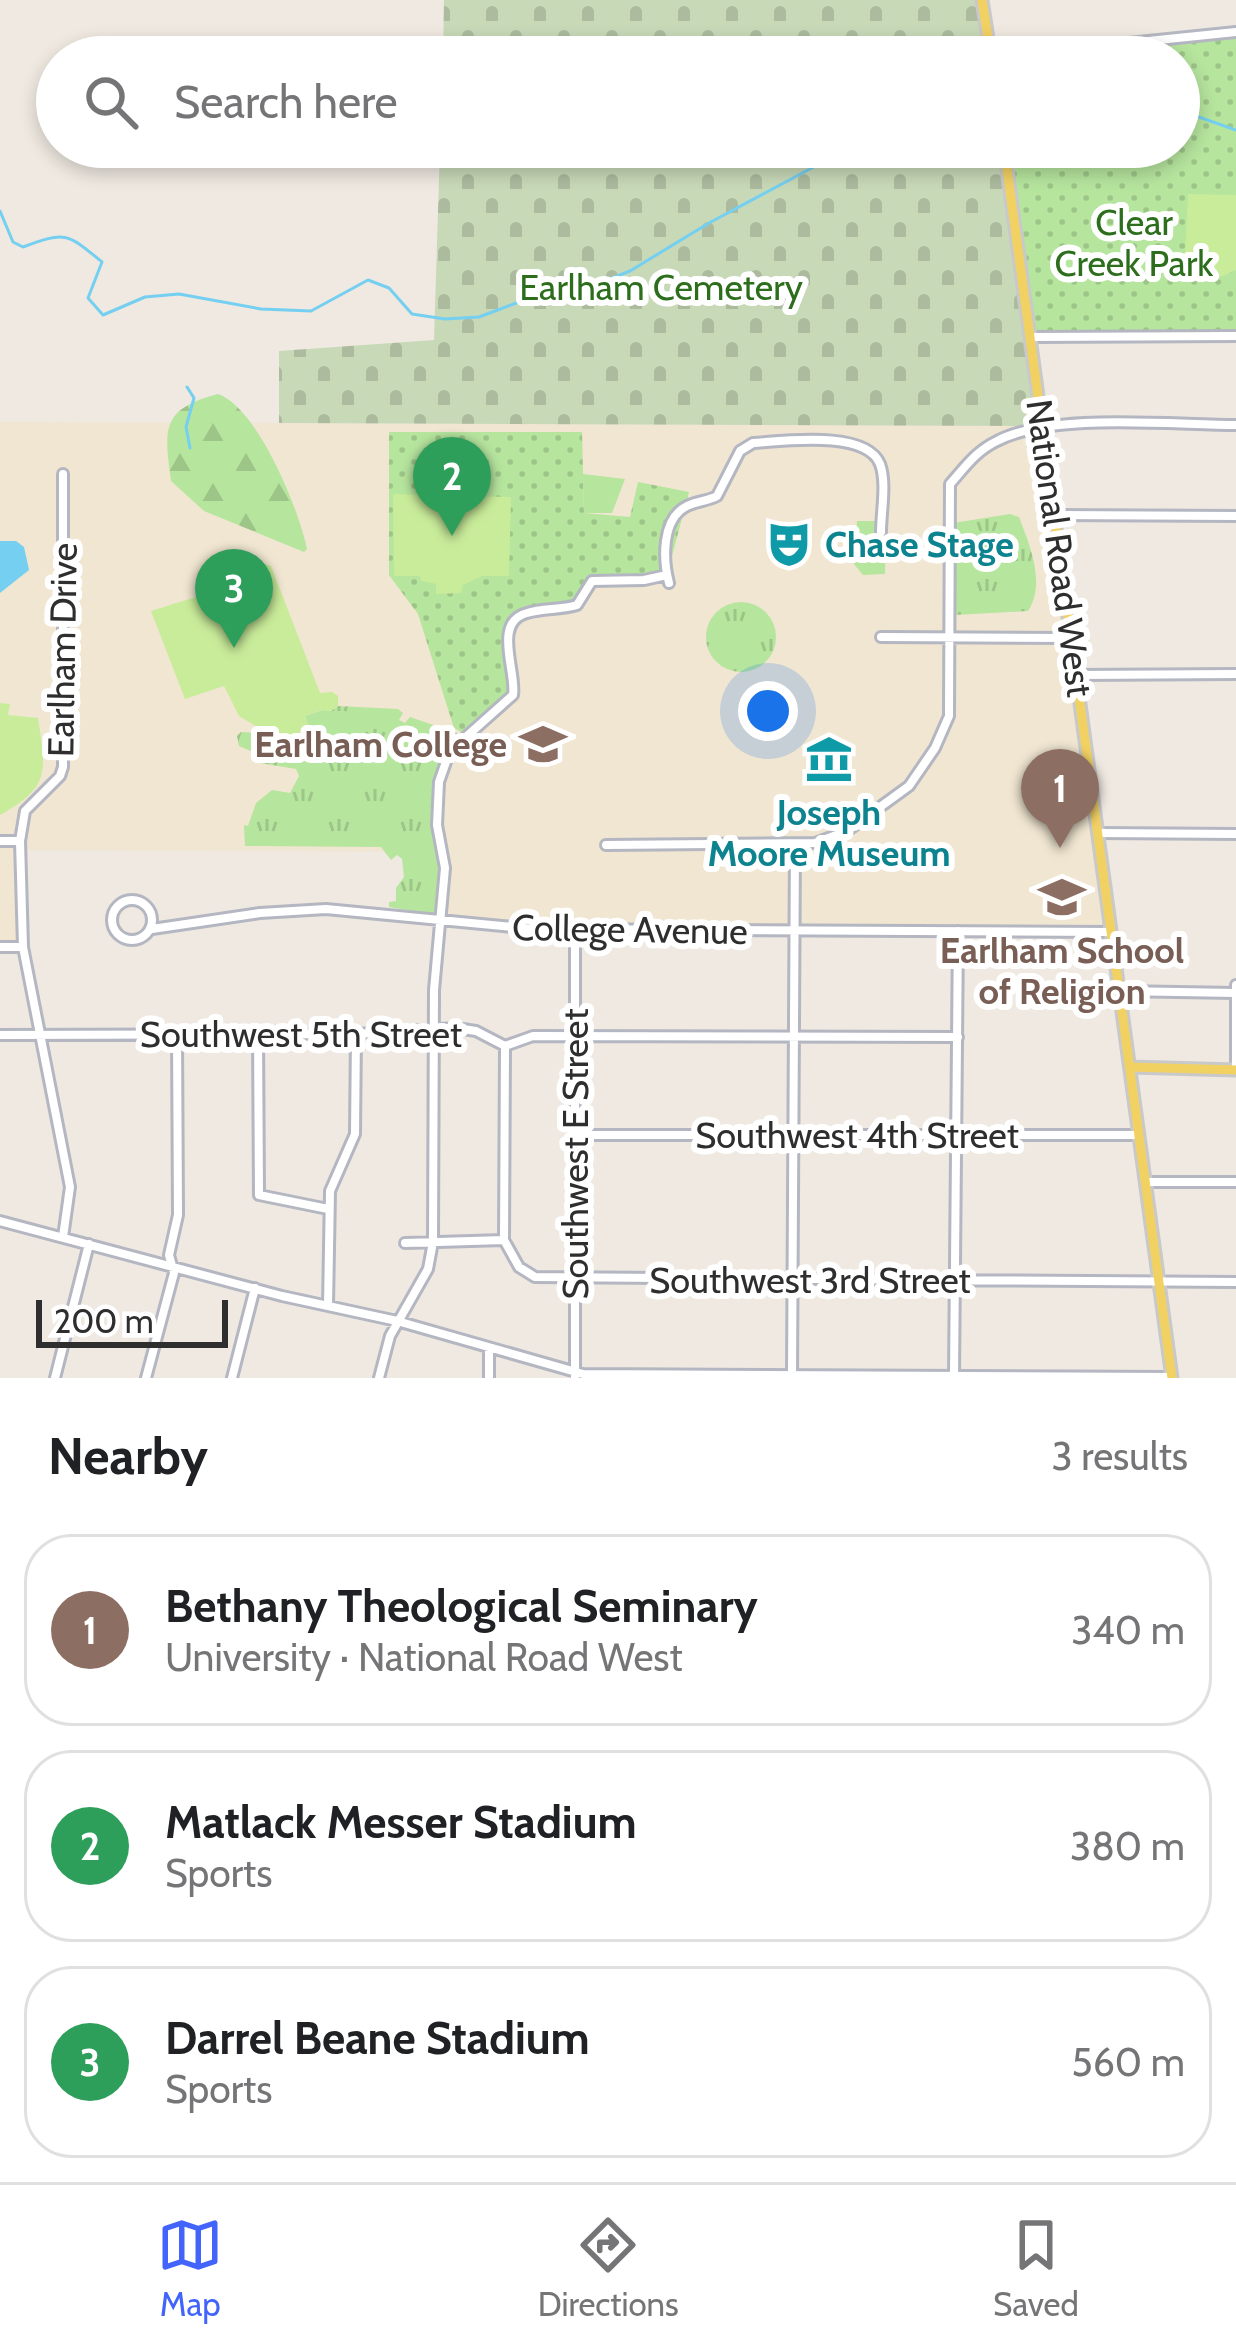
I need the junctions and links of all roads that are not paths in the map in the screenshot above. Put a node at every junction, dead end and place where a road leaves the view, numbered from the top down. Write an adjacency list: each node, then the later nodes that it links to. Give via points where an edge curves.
1 (982, 0): 3 (main road)
2 (1236, 32): 4 (street)
3 (988, 36)
4 (1197, 36)
5 (1007, 168): 7 (main road, National Road West)
6 (1236, 336): 7 (street)
7 (1031, 338): 9 (main road, National Road West)
8 (1236, 425): 9 (street)
9 (1044, 426): 11 (main road, National Road West); 15 (street, via 996,441 950,484)
10 (63, 474): 22 (street, Earlham Drive, via 63,767 25,812)
11 (1055, 515): 12 (street); 16 (main road, National Road West)
12 (1236, 516)
13 (881, 532): 25 (street, via 882,468 872,451 853,442 753,442 718,496 678,514 663,558 668,579 592,581 578,605 524,613 506,640 513,695 458,744 439,782)
14 (881, 637): 15 (street)
15 (949, 638): 16 (street); 23 (street, via 950,716 910,786 847,831)
16 (1071, 638): 18 (main road, National Road West)
17 (1236, 674): 18 (street)
18 (1077, 675): 19 (main road, National Road West)
19 (1098, 833): 20 (street); 30 (main road, National Road West)
20 (1236, 834)
21 (0, 841): 22 (street)
22 (20, 841): 32 (street, Earlham Drive)
23 (795, 844): 24 (street); 28 (street)
24 (607, 845)
25 (442, 919): 26 (street, College Avenue, via 302,910); 27 (street, College Avenue); 35 (street)
26 (152, 929): 26 (street, College Avenue, via 140,903 113,911 112,926 123,938)
27 (575, 930): 28 (street, College Avenue); 41 (street, Southwest E Street)
28 (793, 931): 29 (street, College Avenue); 42 (street)
29 (958, 932): 30 (street, College Avenue); 43 (street)
30 (1111, 932): 34 (main road, National Road West)
31 (0, 947): 32 (street)
32 (23, 947): 36 (street, Earlham Drive)
33 (1236, 989): 34 (street); 46 (street)
34 (1118, 991): 45 (main road, National Road West)
35 (434, 1030): 39 (street, Southwest 5th Street); 44 (street, Southwest 5th Street, via 470,1029); 57 (street)
36 (41, 1034): 37 (street, Southwest 5th Street); 40 (street, Southwest 5th Street); 55 (street, Earlham Drive, via 70,1187)
37 (177, 1034): 38 (street, Southwest 5th Street); 60 (street)
38 (258, 1034): 39 (street, Southwest 5th Street); 53 (street, via 257,1192)
39 (356, 1034): 53 (street, via 355,1134)
40 (0, 1035)
41 (576, 1036): 42 (street, Southwest 5th Street); 44 (street, Southwest 5th Street, via 532,1036); 47 (street, Southwest E Street)
42 (792, 1036): 43 (street, Southwest 5th Street); 49 (street)
43 (958, 1037): 50 (street)
44 (505, 1046): 56 (street)
45 (1130, 1067): 46 (main road); 48 (main road, National Road West)
46 (1236, 1070)
47 (576, 1135): 49 (street, Southwest 4th Street); 61 (street, Southwest E Street)
48 (1138, 1135): 50 (street, Southwest 4th Street); 51 (main road, National Road West)
49 (793, 1136): 50 (street, Southwest 4th Street); 62 (street)
50 (958, 1136): 63 (street)
51 (1146, 1182): 52 (street); 64 (main road, National Road West)
52 (1236, 1182)
53 (328, 1209): 67 (street)
54 (0, 1221): 55 (street)
55 (63, 1237): 59 (street)
56 (504, 1240): 57 (street); 61 (street, Southwest 3rd Street, via 528,1274)
57 (433, 1242): 58 (street); 68 (street, via 428,1269)
58 (405, 1243)
59 (89, 1244): 60 (street); 74 (street)
60 (172, 1265): 66 (street); 75 (street)
61 (575, 1280): 62 (street, Southwest 3rd Street); 70 (street, Southwest E Street)
62 (794, 1280): 63 (street, Southwest 3rd Street); 72 (street)
63 (957, 1280): 64 (street, Southwest 3rd Street); 71 (street)
64 (1160, 1282): 65 (street, Southwest 3rd Street); 73 (main road, National Road West)
65 (1236, 1282)
66 (255, 1288): 67 (street); 76 (street)
67 (328, 1306): 68 (street)
68 (397, 1321): 69 (street); 77 (street)
69 (489, 1348): 70 (street); 78 (street)
70 (575, 1375): 72 (street)
71 (954, 1376): 72 (street); 73 (street)
72 (792, 1377)
73 (1172, 1377)
74 (55, 1378)
75 (146, 1378)
76 (232, 1378)
77 (379, 1378)
78 (489, 1378)

